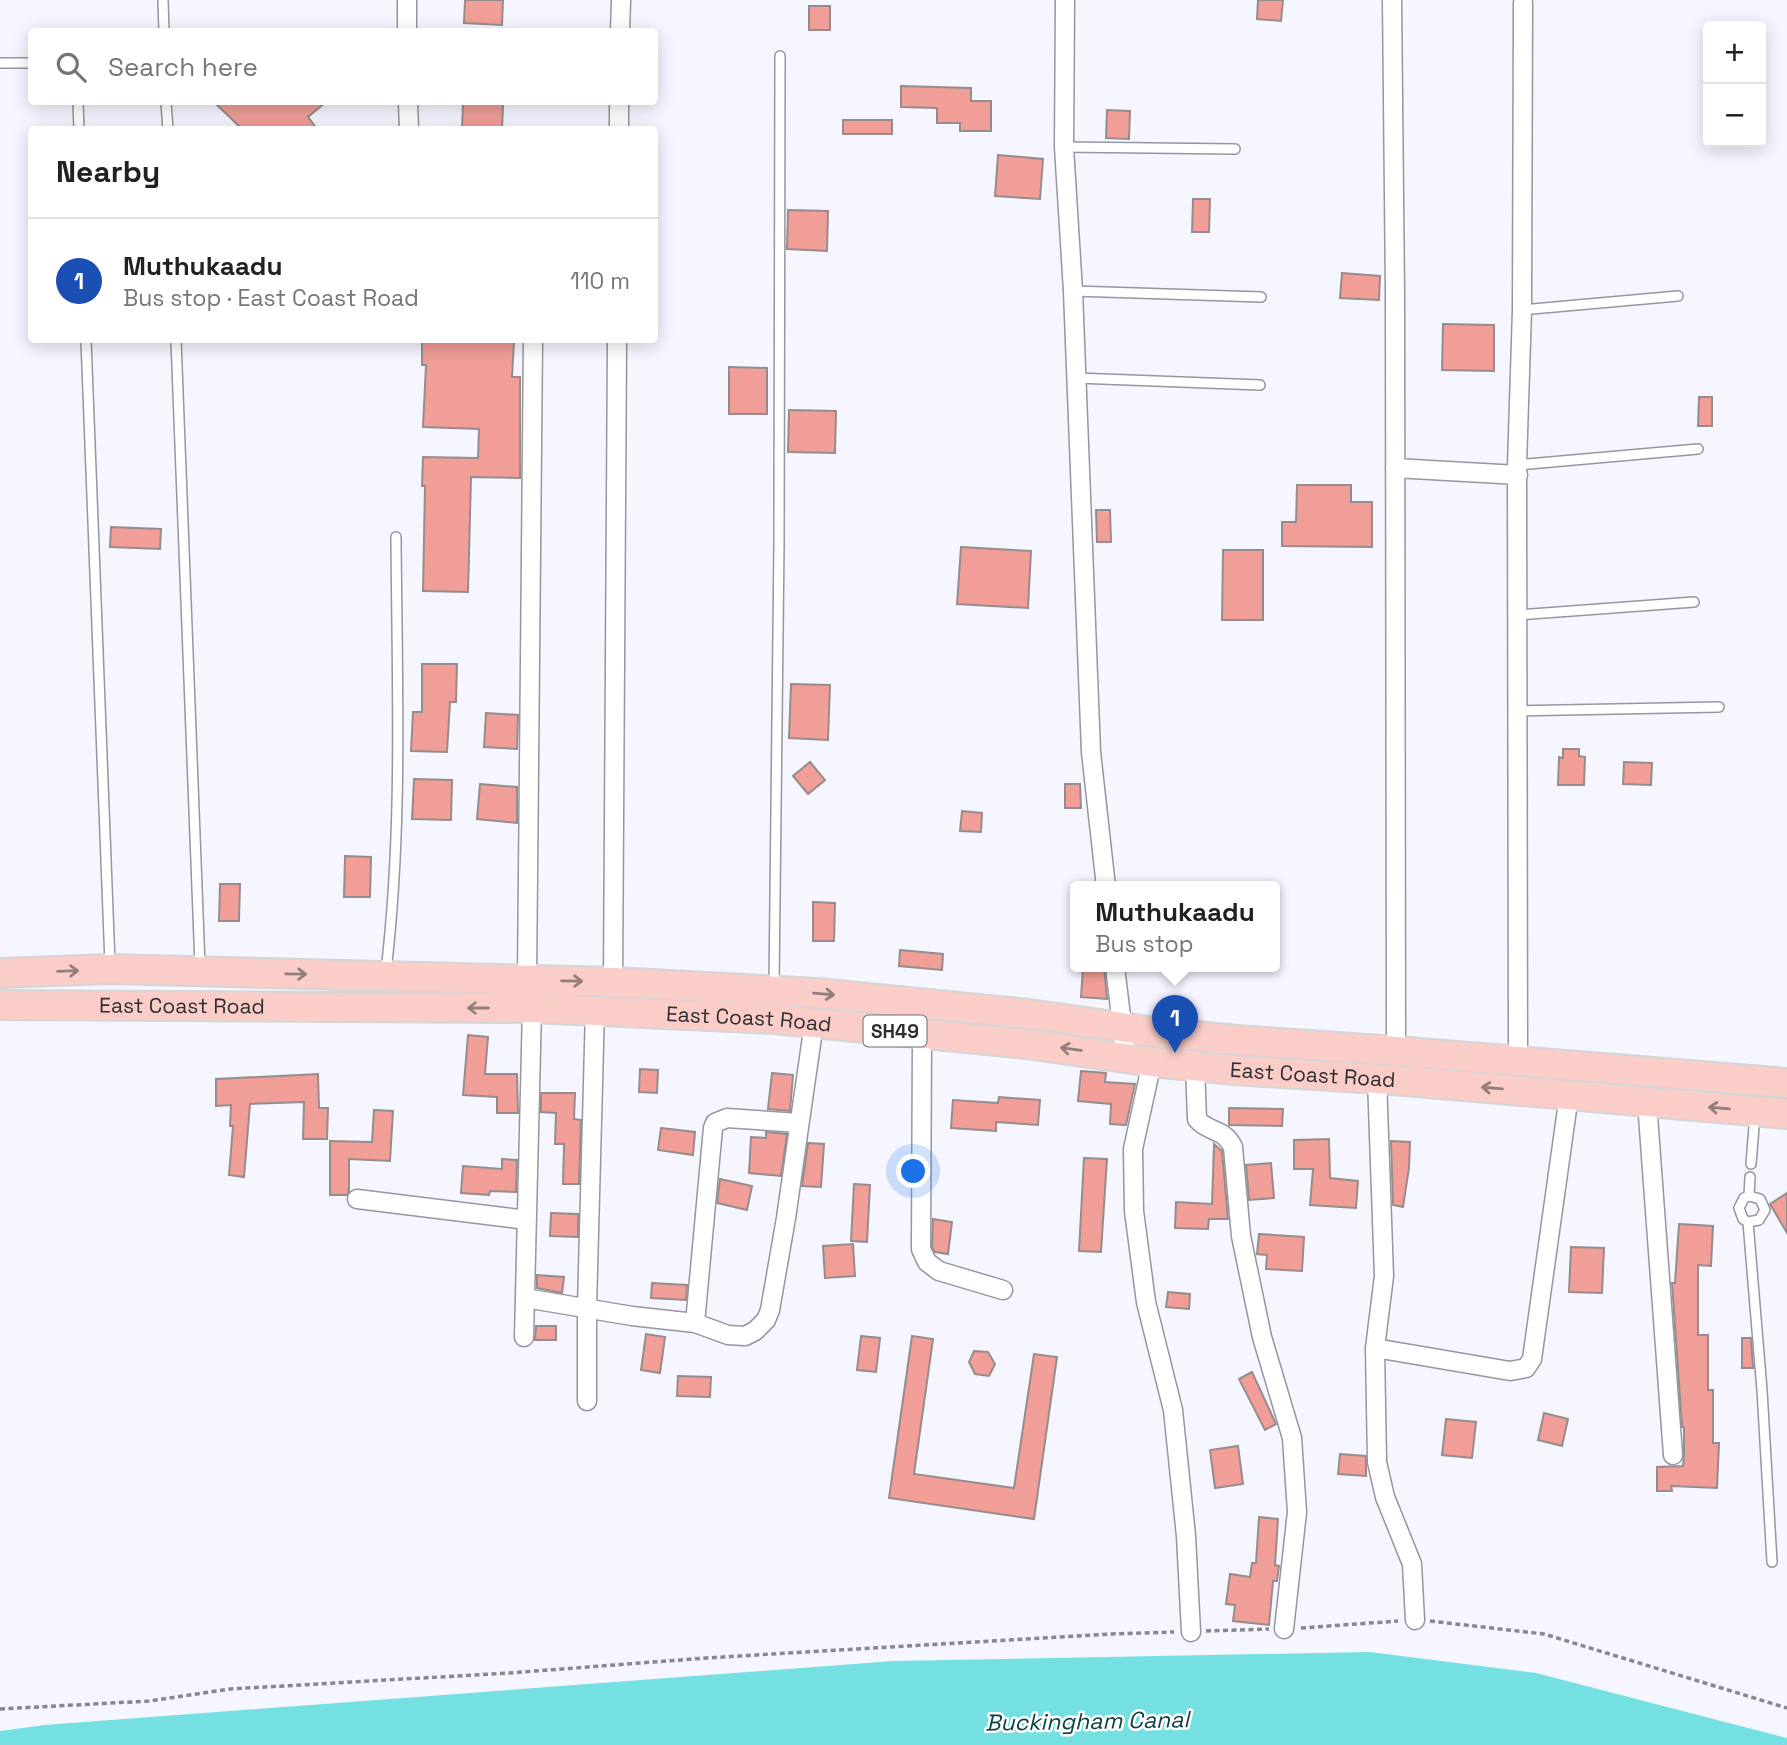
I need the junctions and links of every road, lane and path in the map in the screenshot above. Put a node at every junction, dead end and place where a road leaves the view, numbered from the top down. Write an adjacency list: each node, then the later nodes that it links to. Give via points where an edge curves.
1 (163, 0): 7 (lane)
2 (407, 0): 8 (street)
3 (621, 0): 9 (street)
4 (1065, 0): 21 (street)
5 (1392, 0): 34 (street)
6 (1523, 3): 26 (street)
7 (164, 28)
8 (407, 28)
9 (620, 28)
10 (780, 56): 49 (lane)
11 (28, 62): 12 (lane)
12 (0, 63)
13 (78, 105): 17 (lane)
14 (166, 105): 18 (lane)
15 (408, 105): 19 (street)
16 (620, 105): 20 (street)
17 (79, 126)
18 (167, 126)
19 (409, 126)
20 (619, 126)
21 (1064, 148): 22 (lane); 23 (street)
22 (1235, 149)
23 (1073, 291): 25 (lane); 31 (street)
24 (1678, 296): 26 (lane)
25 (1261, 297)
26 (1522, 310): 35 (street)
27 (86, 343): 42 (lane)
28 (176, 343): 43 (lane)
29 (533, 343): 47 (street)
30 (617, 343): 48 (street)
31 (1076, 377): 32 (lane); 41 (street, via 1091,752)
32 (1260, 385)
33 (1698, 449): 35 (lane)
34 (1395, 468): 35 (street); 56 (street)
35 (1518, 470): 38 (street)
36 (396, 537): 46 (lane, via 396,866)
37 (1695, 601): 38 (lane)
38 (1518, 615): 40 (street)
39 (1718, 707): 40 (lane)
40 (1516, 711): 58 (street)
41 (1104, 881)
42 (110, 969): 43 (main road, East Coast Road / SH49); 45 (main road, East Coast Road / SH49, one-way to 42)
43 (200, 971): 46 (main road, East Coast Road / SH49, one-way to 46)
44 (1116, 972): 54 (street)
45 (0, 973)
46 (385, 976): 47 (main road, East Coast Road / SH49)
47 (527, 980): 48 (main road, East Coast Road / SH49, one-way to 48)
48 (613, 982): 49 (main road, East Coast Road / SH49)
49 (774, 991): 54 (main road, East Coast Road / SH49, one-way to 54)
50 (0, 1005): 51 (main road, East Coast Road / SH49, one-way to 50)
51 (532, 1008): 52 (main road, East Coast Road / SH49); 71 (street)
52 (595, 1009): 53 (main road, East Coast Road / SH49); 75 (street)
53 (814, 1023): 55 (main road, East Coast Road / SH49); 66 (street)
54 (1123, 1027): 56 (main road, East Coast Road / SH49); 57 (street)
55 (922, 1033): 57 (main road, East Coast Road / SH49, one-way to 55); 73 (street, via 921,1249 926,1262 939,1271)
56 (1396, 1051): 58 (main road, East Coast Road / SH49)
57 (1139, 1059): 59 (main road, East Coast Road / SH49); 84 (street, via 1134,1211 1146,1302 1173,1410)
58 (1518, 1062): 61 (main road, East Coast Road / SH49)
59 (1195, 1066): 60 (main road, East Coast Road / SH49); 83 (street, via 1197,1119 1228,1137 1233,1147 1241,1236 1262,1337 1292,1438 1297,1512)
60 (1377, 1079): 62 (main road, East Coast Road / SH49, one-way to 60); 78 (street, via 1384,1276)
61 (1787, 1083)
62 (1569, 1095): 63 (main road, East Coast Road / SH49); 78 (street, via 1532,1359 1526,1368 1510,1371)
63 (1647, 1102): 64 (main road, East Coast Road / SH49, one-way to 63); 80 (street)
64 (1755, 1111): 65 (main road, East Coast Road / SH49); 67 (lane)
65 (1787, 1114)
66 (799, 1123): 76 (street, via 766,1320 745,1336); 76 (street, via 727,1118 715,1123)
67 (1751, 1164)
68 (1750, 1177): 69 (lane)
69 (1749, 1196): 72 (lane, via 1739,1208); 72 (lane, via 1760,1199 1765,1210 1759,1220)
70 (357, 1199): 71 (street)
71 (527, 1220): 74 (street)
72 (1748, 1222): 81 (lane)
73 (1003, 1290)
74 (525, 1298): 75 (street); 77 (street)
75 (587, 1307): 76 (street); 79 (street)
76 (695, 1323)
77 (524, 1337)
78 (1375, 1348): 82 (street, via 1377,1462 1385,1497 1412,1564)
79 (587, 1401)
80 (1673, 1455)
81 (1772, 1562)
82 (1415, 1620): 83 (path); 85 (path, via 1544,1634)
83 (1284, 1629): 84 (path)
84 (1191, 1632): 86 (path, via 706,1658)
85 (1787, 1708)
86 (0, 1709)

